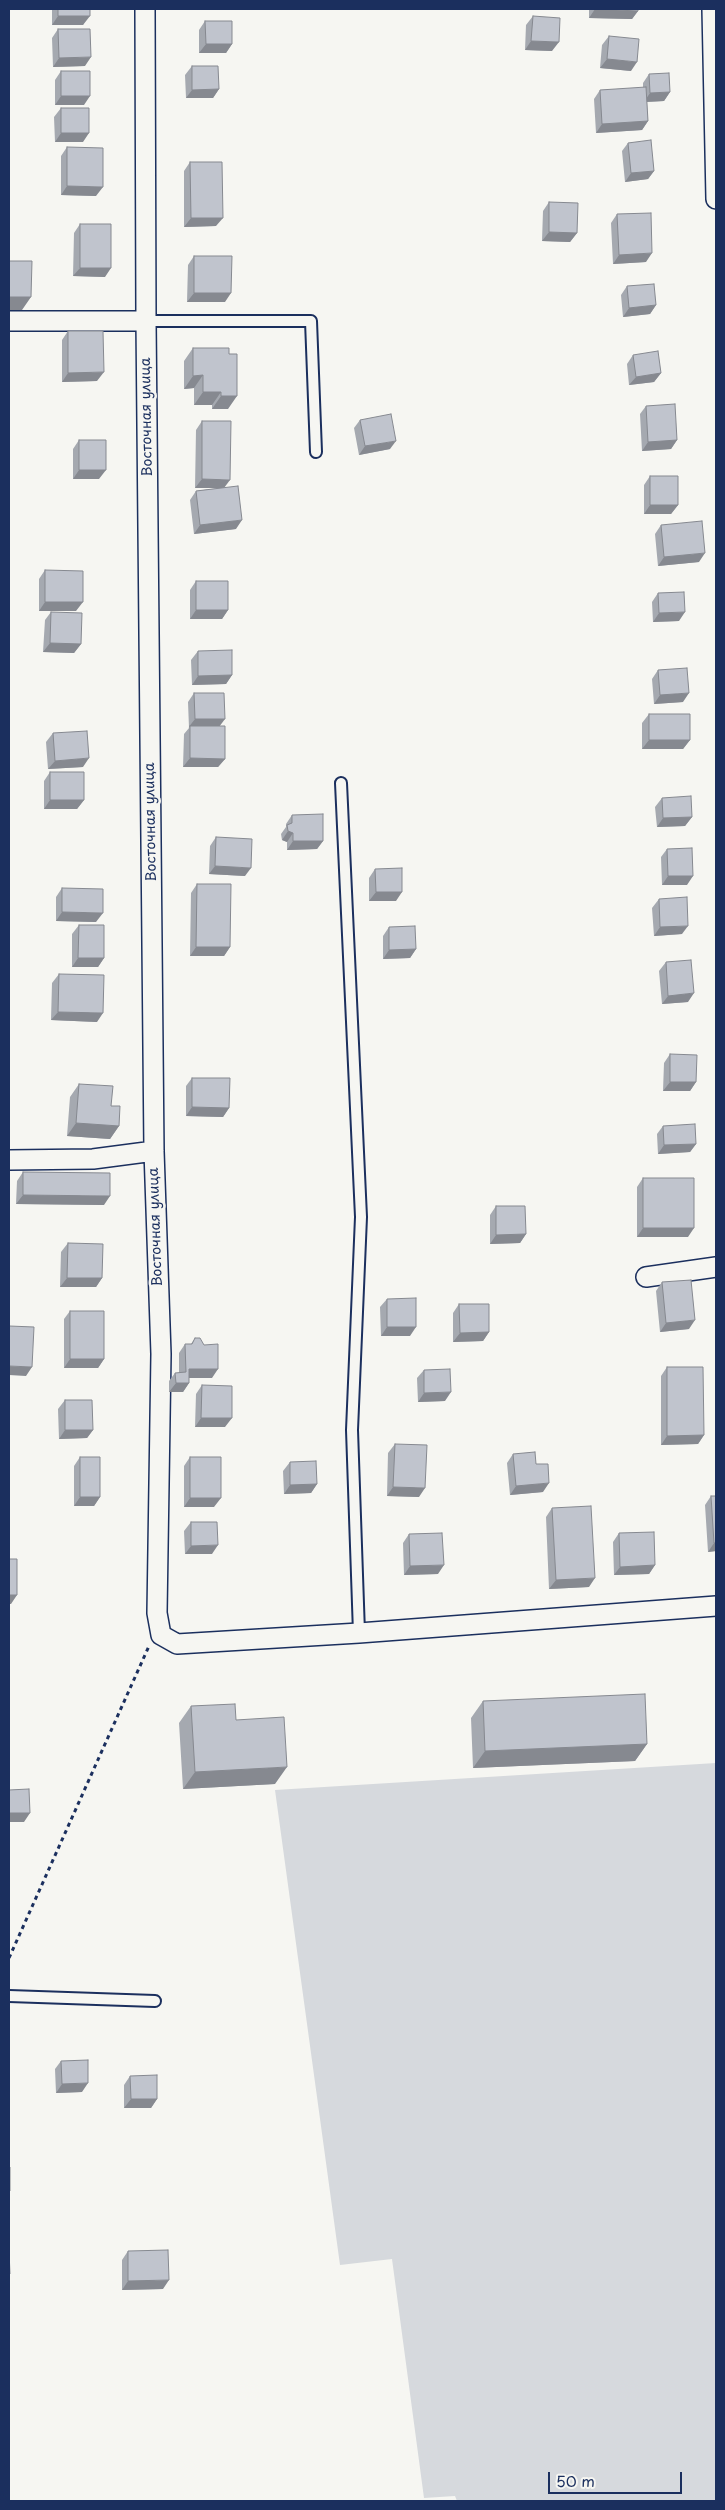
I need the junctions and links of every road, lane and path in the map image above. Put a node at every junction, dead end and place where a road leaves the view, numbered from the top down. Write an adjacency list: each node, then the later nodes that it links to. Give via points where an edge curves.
1 (145, 9): 5 (street, Восточная улица)
2 (712, 9): 3 (street)
3 (716, 200)
4 (9, 321): 5 (street)
5 (146, 321): 6 (lane, via 311,321); 8 (street, Восточная улица)
6 (316, 452)
7 (341, 783): 14 (lane, via 361,1217 352,1430)
8 (154, 1151): 9 (street, via 93,1159); 13 (street, Восточная улица, via 161,1354 156,1613)
9 (9, 1160)
10 (716, 1267): 11 (street)
11 (646, 1276)
12 (716, 1606): 14 (street)
13 (160, 1629): 14 (street, via 177,1644); 15 (path)
14 (359, 1633)
15 (9, 1958)
16 (9, 1996): 17 (lane)
17 (156, 2001)

